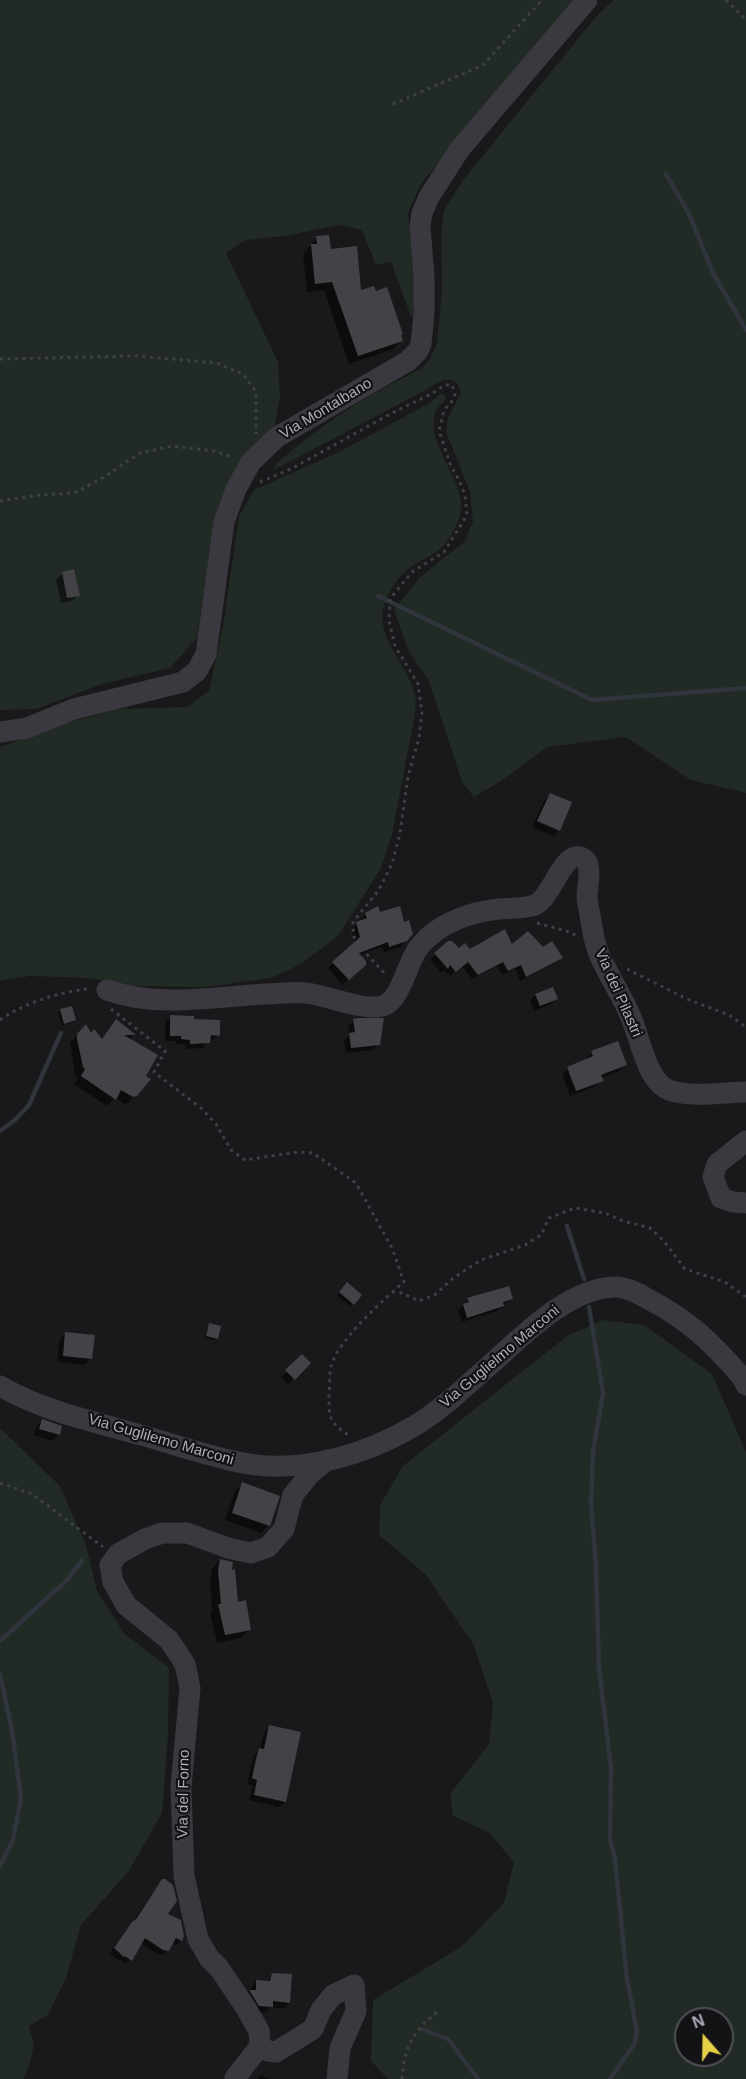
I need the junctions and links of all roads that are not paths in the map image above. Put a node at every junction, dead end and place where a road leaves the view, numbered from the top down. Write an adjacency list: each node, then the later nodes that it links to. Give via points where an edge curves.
1 (587, 0): 2 (street, Via Montalbano, via 459,150 429,197 420,225 424,313 418,351 408,361 277,437 256,456 236,489 225,522 206,654 197,671 183,682 75,709 27,728)
2 (0, 732)
3 (108, 990): 4 (street, Via dei Pilastri, via 128,997 179,1000 304,992 344,1003 386,1005 396,995 419,947 438,931 476,912 517,909 541,902 565,865 579,857 588,865 587,898 596,946 657,1079 665,1088 691,1094)
4 (746, 1092)
5 (746, 1141): 6 (street, via 717,1164 712,1177 721,1197 733,1203)
6 (746, 1203)
7 (746, 1385): 9 (street, Via Guglielmo Marconi, via 700,1332 669,1310 630,1289 599,1289 556,1309 417,1424 380,1445)
8 (0, 1386): 9 (street, Via Guglilemo Marconi, via 54,1409 239,1462 270,1466)
9 (327, 1460): 10 (street, Via del Forno, via 309,1474 293,1495 284,1529 268,1547 251,1553 187,1533 162,1533 118,1554 110,1565 113,1582 126,1605 169,1640 185,1664 190,1688 181,1787 184,1876 198,1939 246,2008 259,2031)
10 (260, 2046): 11 (street); 12 (street, via 276,2052 313,2029 333,1995 354,1985 356,2011 340,2048)
11 (235, 2078)
12 (337, 2079)

